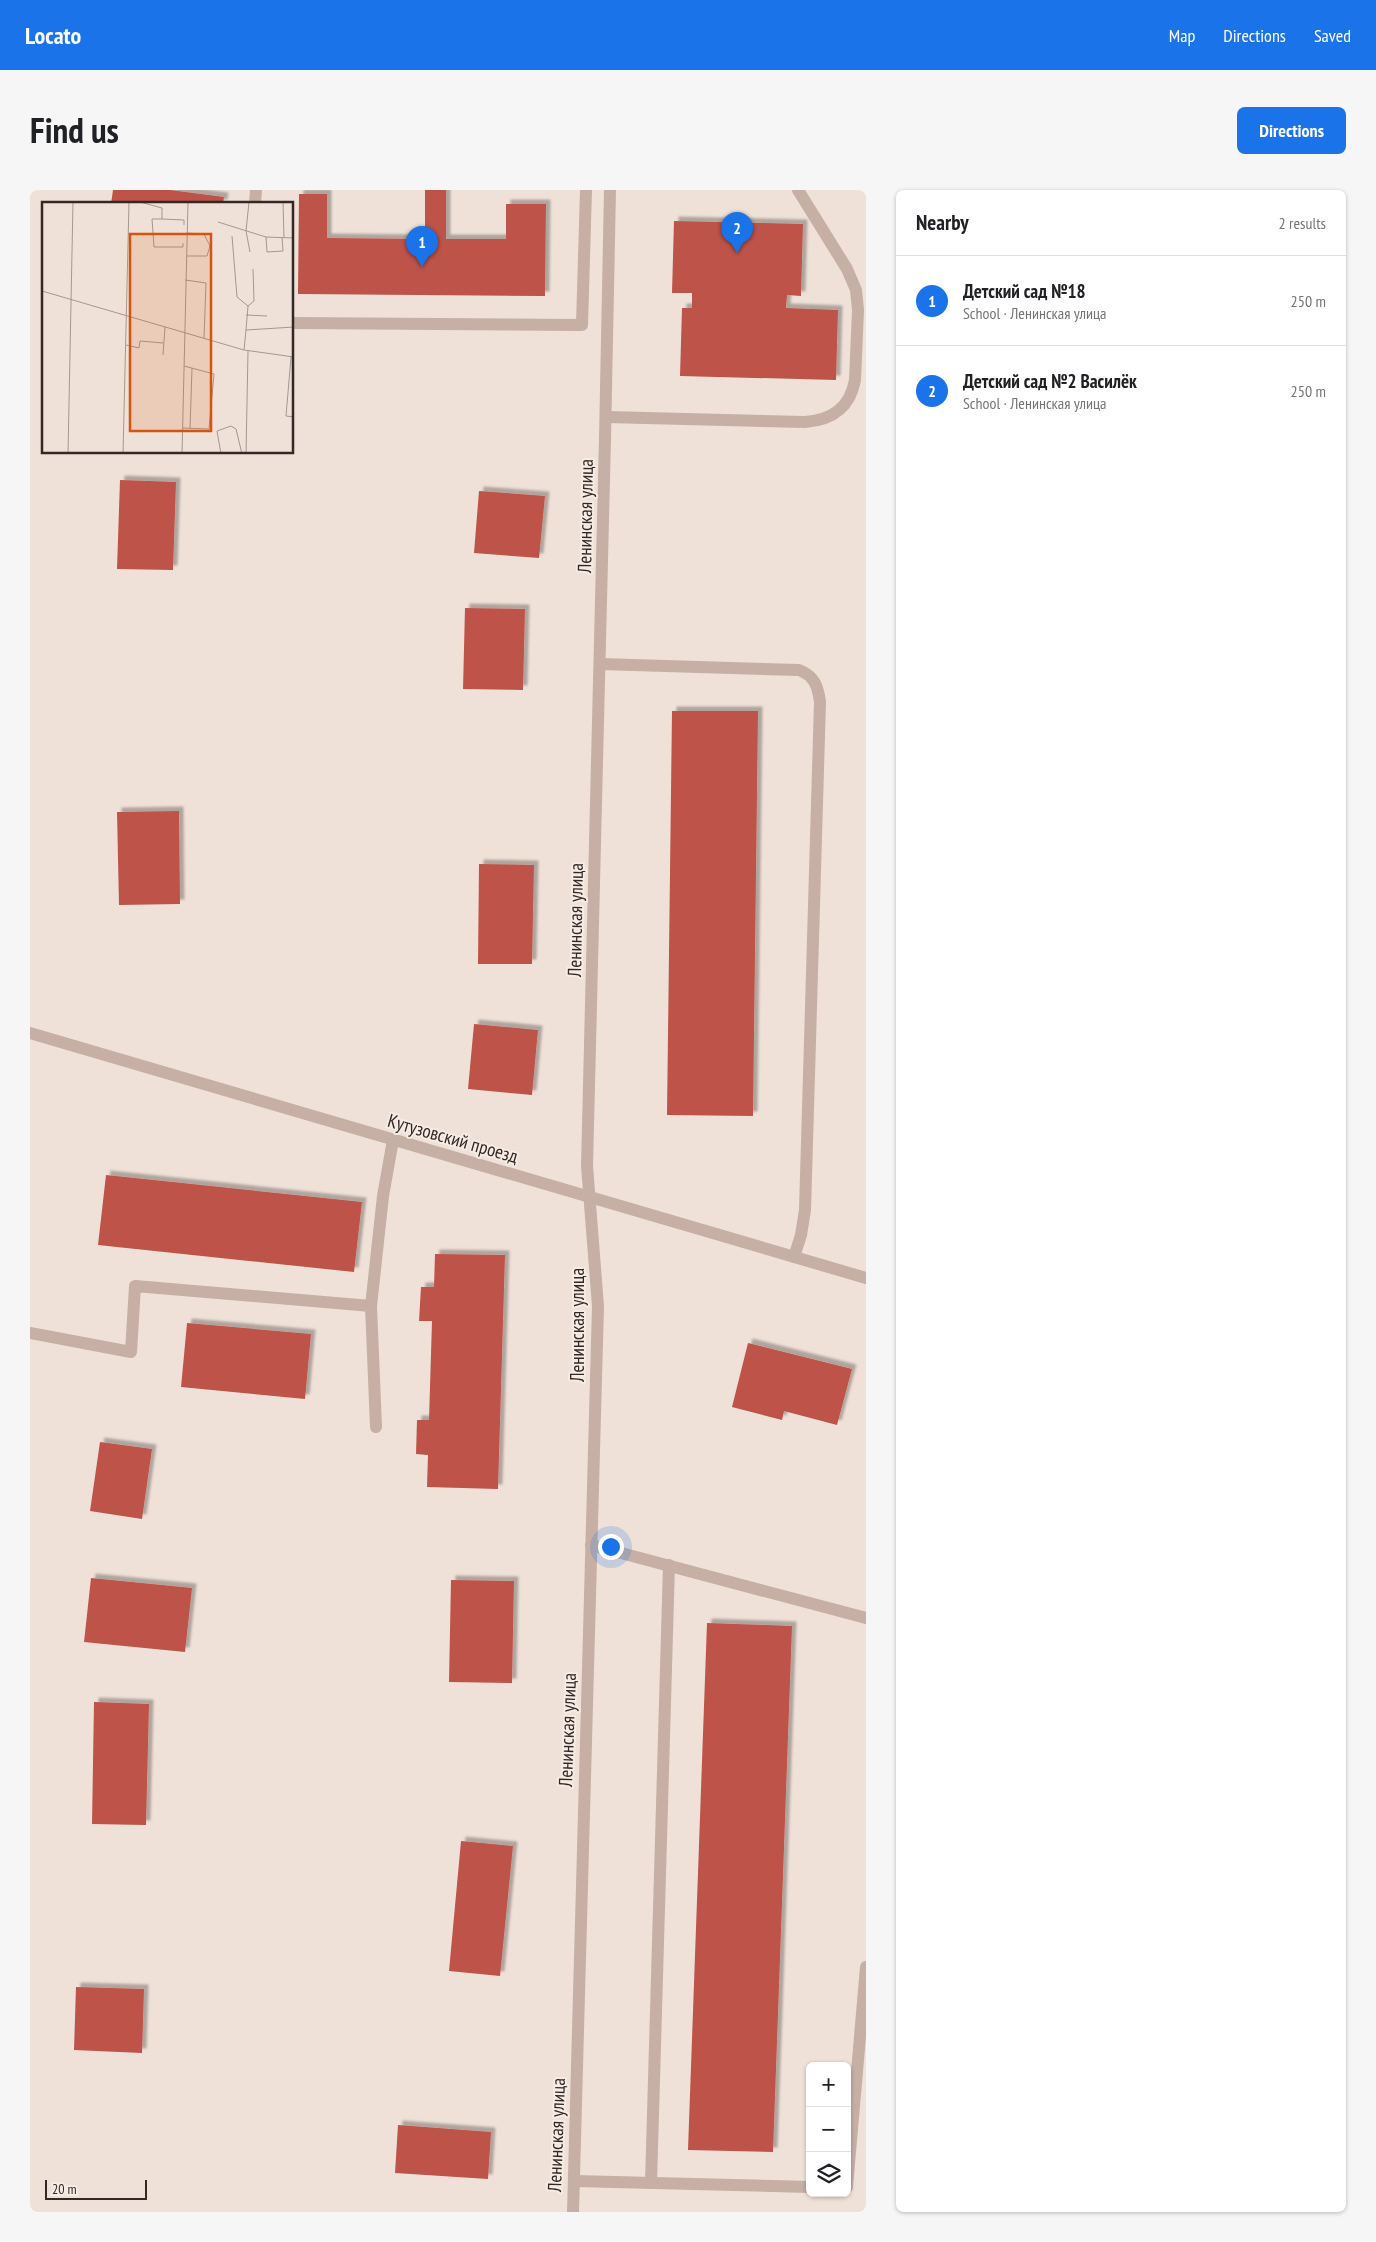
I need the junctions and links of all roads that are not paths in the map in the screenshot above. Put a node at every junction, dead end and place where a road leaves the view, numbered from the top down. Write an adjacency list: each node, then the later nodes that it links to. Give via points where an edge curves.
1 (586, 190): 4 (street, via 582,325)
2 (610, 190): 5 (street, Ленинская улица)
3 (798, 190): 5 (street, via 847,269 856,290 855,380 845,406 829,418 805,422)
4 (294, 323)
5 (606, 417): 6 (street, Ленинская улица)
6 (600, 664): 9 (street, Ленинская улица, via 588,1166); 10 (street, via 799,670 807,673 817,685 820,702 806,1210)
7 (30, 1033): 8 (street, Кутузовский проезд)
8 (393, 1140): 9 (street, Кутузовский проезд); 12 (street, via 383,1196)
9 (590, 1197): 10 (street, Кутузовский проезд); 15 (street, Ленинская улица, via 598,1306)
10 (794, 1257): 11 (street, Кутузовский проезд)
11 (866, 1278)
12 (371, 1306): 13 (street, via 135,1286 131,1352); 14 (street)
13 (30, 1333)
14 (376, 1428)
15 (591, 1545): 16 (street); 20 (street, Ленинская улица)
16 (669, 1565): 17 (street); 21 (street)
17 (866, 1618)
18 (866, 1967): 19 (street)
19 (850, 2152)
20 (574, 2181): 21 (street); 23 (street, Ленинская улица)
21 (651, 2184): 22 (street)
22 (806, 2187)
23 (573, 2212)

